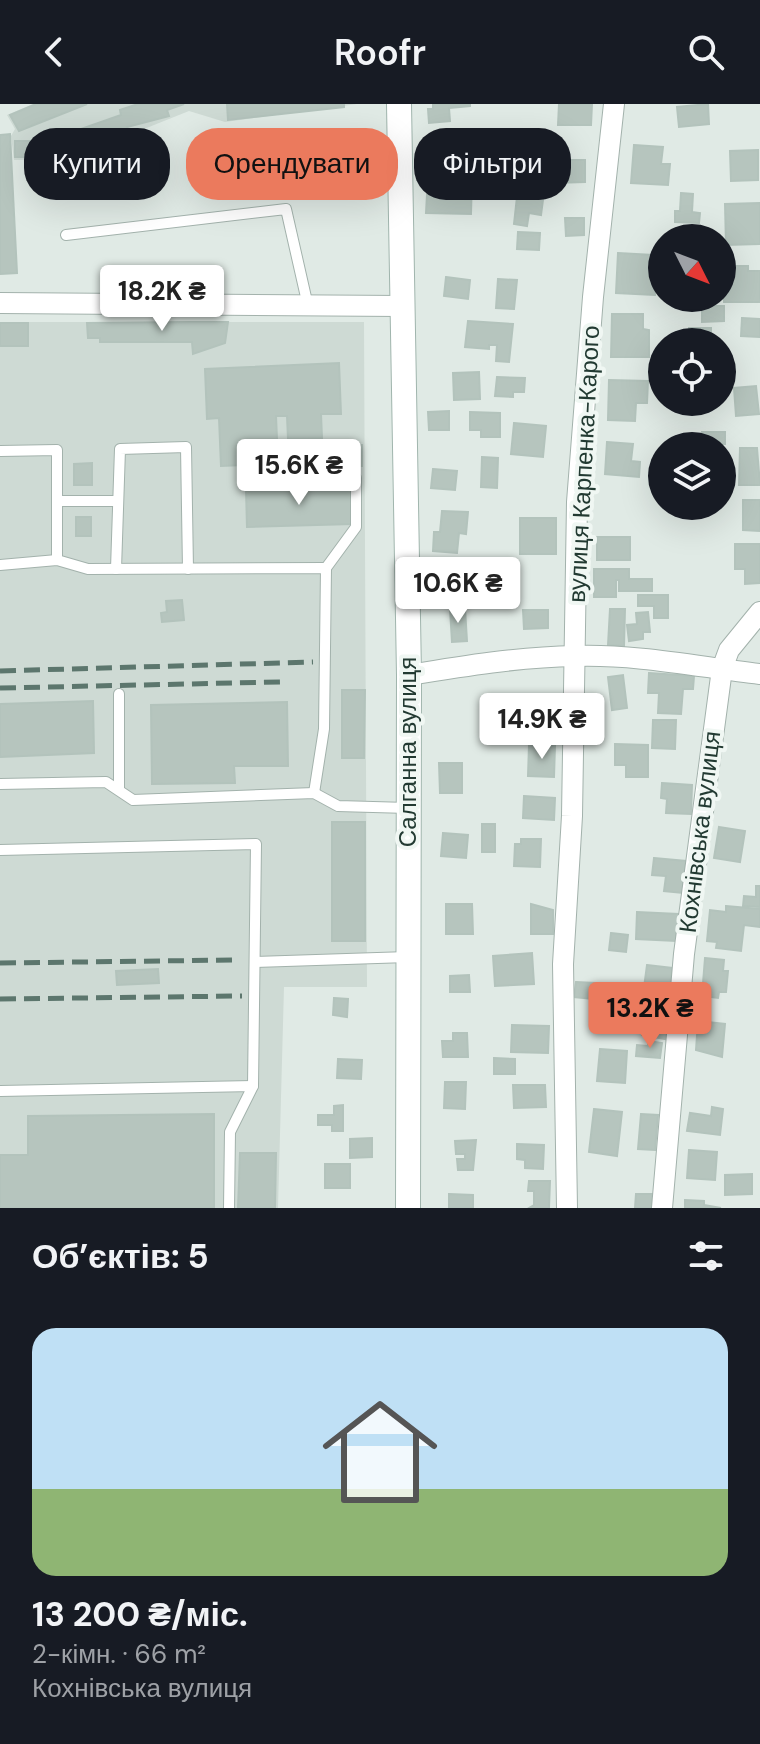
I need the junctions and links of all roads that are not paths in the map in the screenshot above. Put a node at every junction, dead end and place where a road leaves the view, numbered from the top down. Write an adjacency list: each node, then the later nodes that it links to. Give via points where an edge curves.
1 (399, 104): 6 (street, Салганна вулиця)
2 (614, 104): 17 (street, вулиця Карпенка-Карого, via 577,502)
3 (66, 235): 5 (lane, via 286,209)
4 (0, 303): 5 (street)
5 (308, 306): 6 (street)
6 (401, 306): 20 (street, Салганна вулиця)
7 (0, 451): 9 (lane, via 57,450)
8 (283, 477): 13 (lane, via 356,478 356,527)
9 (57, 501): 10 (lane); 11 (lane)
10 (118, 501): 14 (lane); 15 (lane, via 120,449 186,447)
11 (57, 560): 12 (lane); 14 (lane, via 88,569)
12 (0, 565)
13 (326, 568): 15 (lane); 24 (lane, via 324,729)
14 (116, 569): 15 (lane)
15 (188, 569)
16 (760, 612): 18 (street, Кохнівська вулиця, via 729,650)
17 (576, 656): 18 (street); 20 (street); 33 (street, вулиця Карпенка-Карого, via 563,964)
18 (722, 669): 19 (street); 34 (street, Кохнівська вулиця, via 684,954)
19 (760, 674)
20 (409, 675): 25 (street, Салганна вулиця)
21 (119, 694): 23 (lane)
22 (0, 784): 23 (lane, via 106,782)
23 (119, 788): 24 (lane, via 133,800)
24 (314, 793): 25 (lane, via 338,806)
25 (408, 808): 27 (street, Салганна вулиця)
26 (0, 850): 28 (lane, via 256,844)
27 (408, 957): 28 (lane); 32 (street, Салганна вулиця)
28 (255, 962): 29 (lane)
29 (253, 1086): 30 (lane); 31 (lane, via 230,1132)
30 (0, 1091)
31 (229, 1208)
32 (408, 1208)
33 (567, 1208)
34 (662, 1208)

